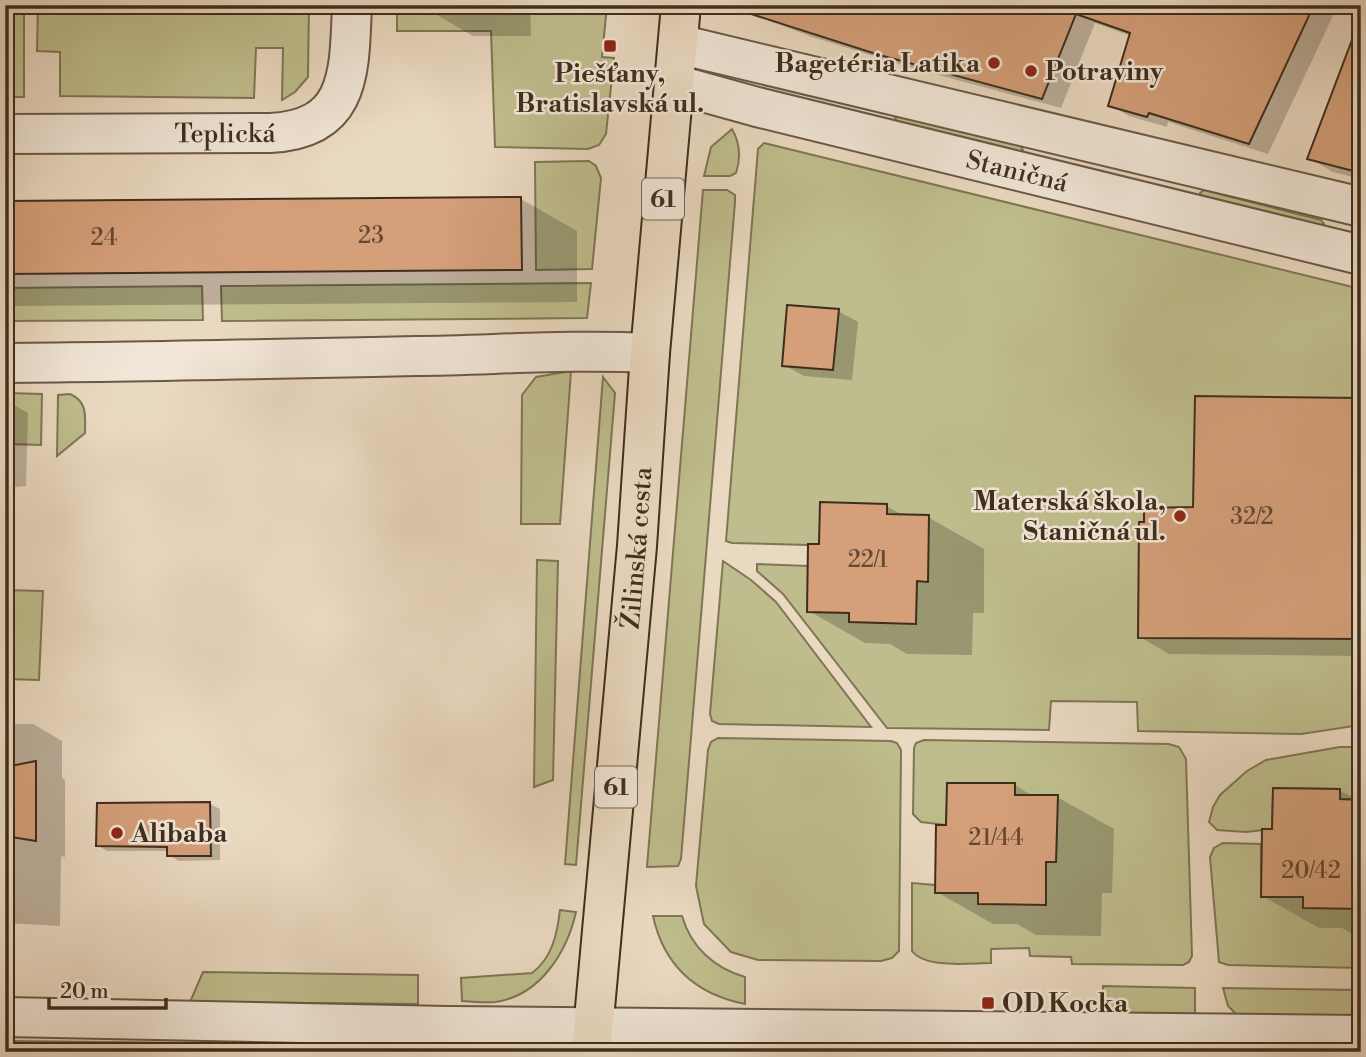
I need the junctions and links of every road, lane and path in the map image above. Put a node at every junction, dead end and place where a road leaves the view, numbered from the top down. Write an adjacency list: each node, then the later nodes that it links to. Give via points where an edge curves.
1 (352, 5): 5 (street, Teplická, via 347,78 334,106 307,126 270,133)
2 (681, 5): 3 (main road, 61)
3 (678, 44): 4 (main road, Žilinská cesta / 61); 6 (street, Staničná)
4 (674, 84): 7 (street, Staničná); 8 (main road, Žilinská cesta / 61)
5 (5, 134)
6 (1361, 207)
7 (1361, 255)
8 (650, 353): 9 (street, via 593,350); 12 (main road, Žilinská cesta / 61)
9 (5, 363)
10 (5, 1017): 12 (street)
11 (1361, 1035): 13 (street)
12 (592, 1040): 13 (street)
13 (1064, 1042)

